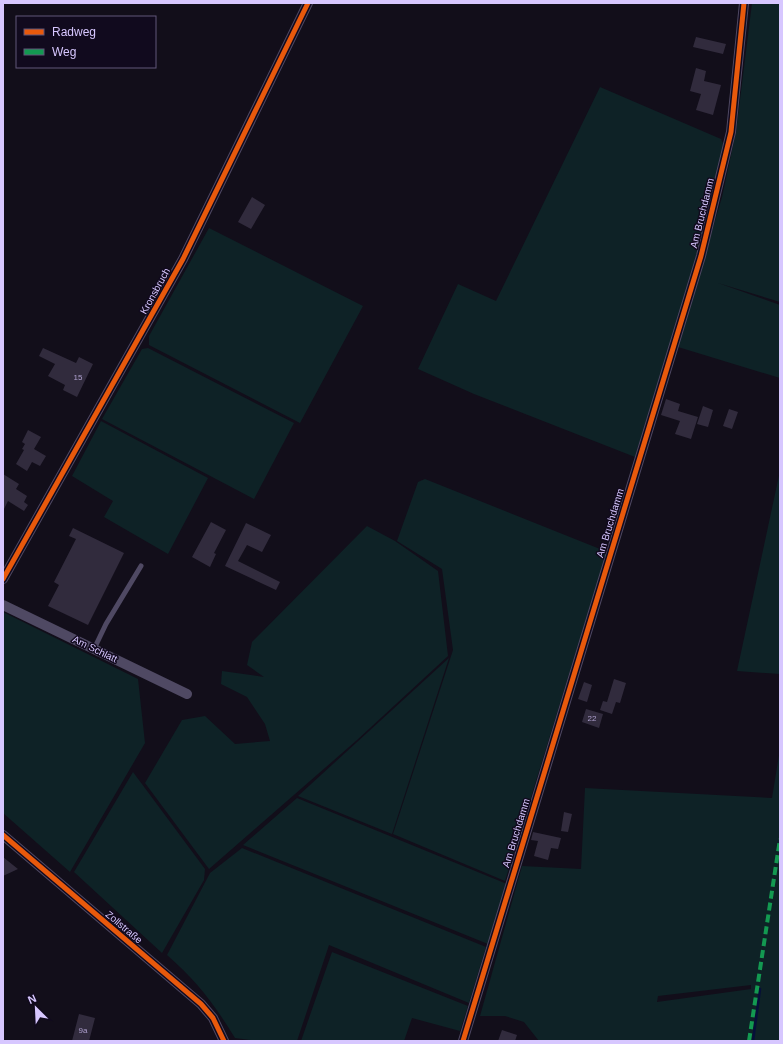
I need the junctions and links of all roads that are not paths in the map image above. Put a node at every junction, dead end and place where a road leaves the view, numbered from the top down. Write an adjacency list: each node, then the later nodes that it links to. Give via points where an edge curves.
1 (308, 3): 4 (street, Kronsbruch, via 183,259)
2 (744, 3): 10 (street, Am Bruchdamm, via 731,132 701,256)
3 (141, 566): 6 (lane)
4 (3, 579)
5 (3, 605): 6 (street, Am Schlatt)
6 (94, 649): 7 (street, Am Schlatt)
7 (187, 694)
8 (3, 835): 9 (street, Zollstraße, via 201,1004 213,1018)
9 (224, 1041)
10 (463, 1041)

